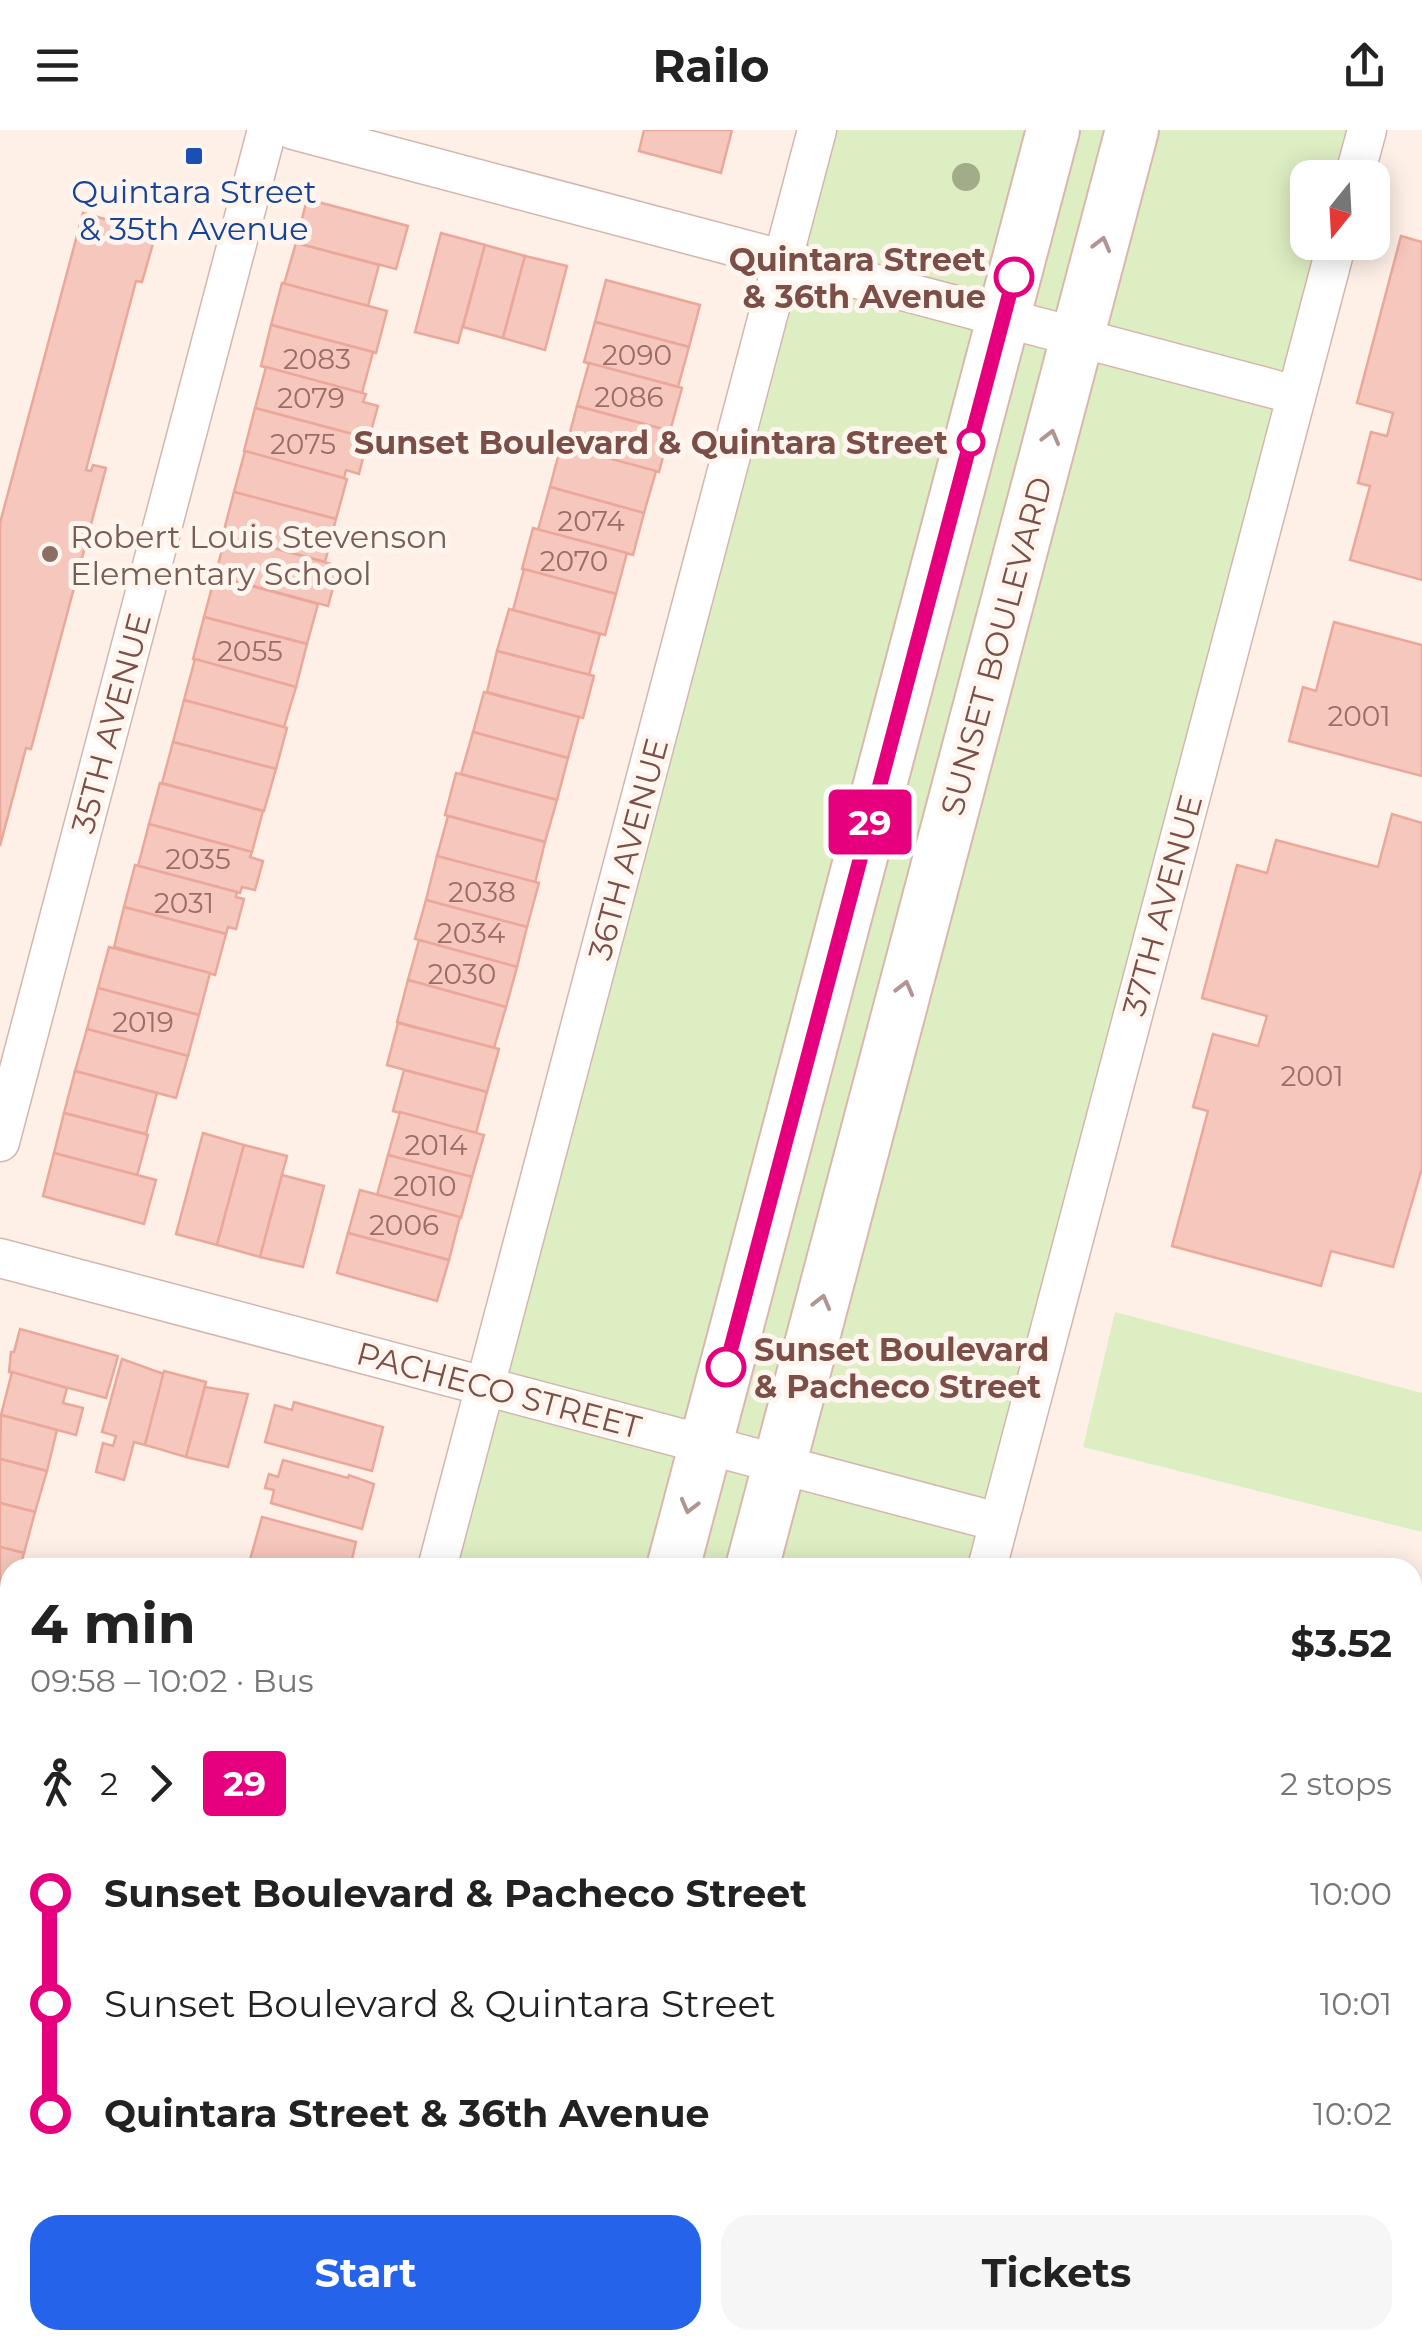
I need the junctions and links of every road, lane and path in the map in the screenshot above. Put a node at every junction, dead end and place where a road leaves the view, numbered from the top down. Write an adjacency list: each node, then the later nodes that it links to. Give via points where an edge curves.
1 (267, 130): 13 (street, 35TH AVENUE)
2 (294, 130): 8 (street)
3 (817, 130): 8 (street, 36TH AVENUE)
4 (1053, 130): 10 (main road)
5 (1132, 130): 11 (main road, SUNSET BOULEVARD, one-way to 5)
6 (1366, 130): 7 (street)
7 (1358, 160)
8 (784, 260): 10 (street); 15 (street, 36TH AVENUE)
9 (1332, 260): 12 (street, 37TH AVENUE)
10 (1003, 318): 11 (street); 16 (main road)
11 (1078, 338): 12 (street); 17 (main road, SUNSET BOULEVARD, one-way to 11)
12 (1296, 395): 18 (street, 37TH AVENUE)
13 (0, 1142)
14 (0, 1258): 15 (street, PACHECO STREET)
15 (485, 1387): 16 (street, PACHECO STREET); 19 (street, 36TH AVENUE)
16 (705, 1445): 17 (street, PACHECO STREET); 20 (main road, one-way to 20)
17 (779, 1464): 18 (street, PACHECO STREET); 21 (main road, SUNSET BOULEVARD)
18 (998, 1522): 22 (street, 37TH AVENUE)
19 (440, 1558)
20 (676, 1558)
21 (755, 1558)
22 (989, 1558)

